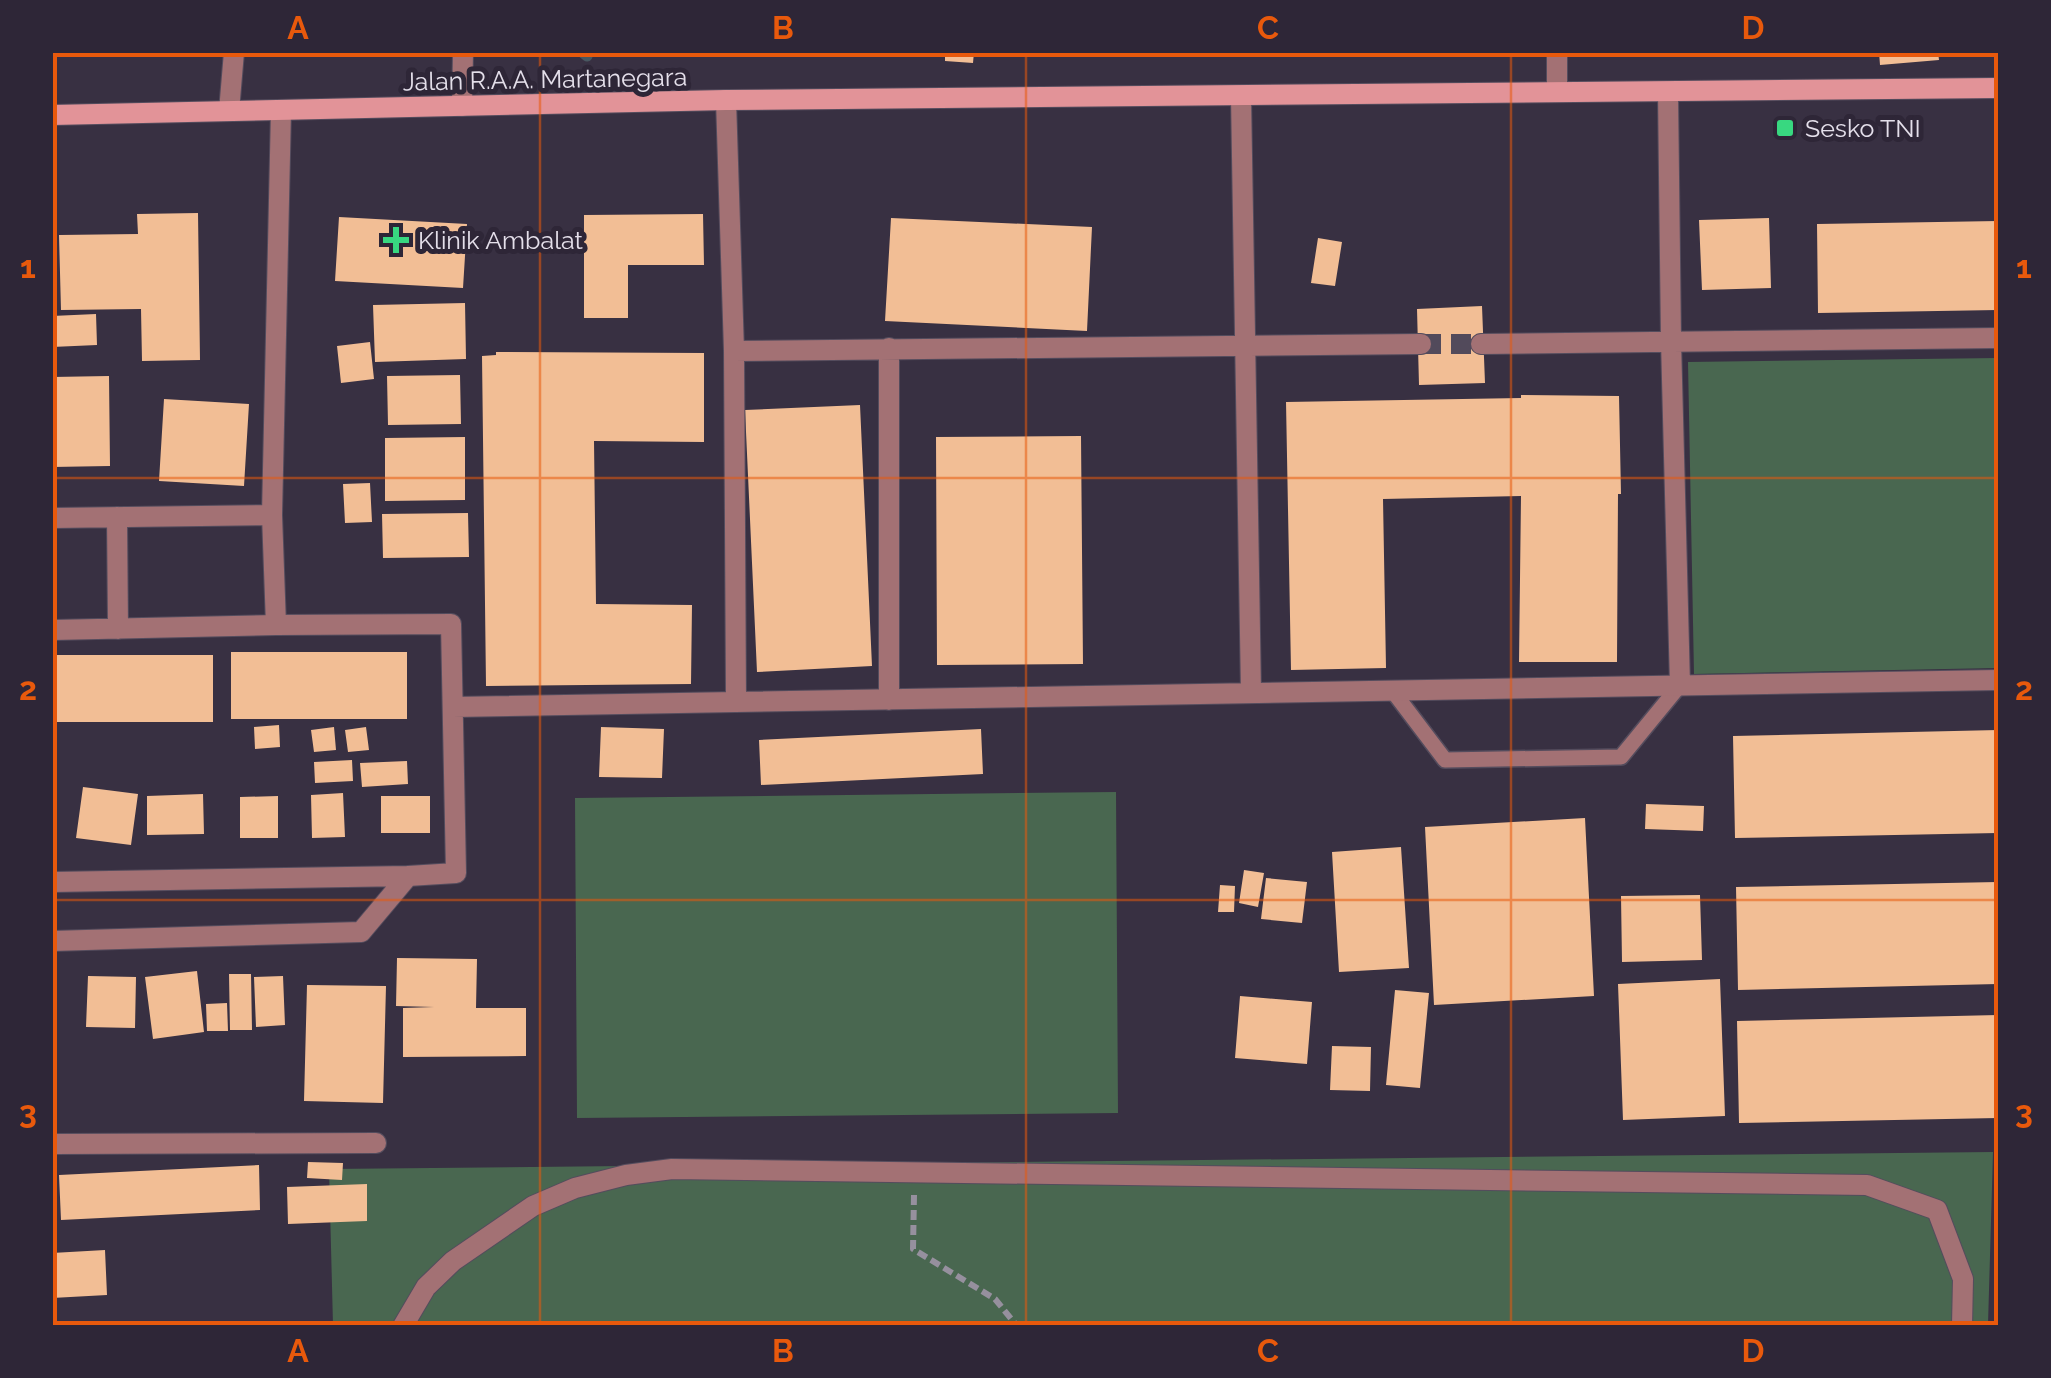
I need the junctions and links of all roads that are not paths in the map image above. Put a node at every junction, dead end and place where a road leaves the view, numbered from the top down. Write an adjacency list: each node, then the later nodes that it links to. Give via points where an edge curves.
1 (234, 52): 11 (street)
2 (463, 52): 9 (street)
3 (1557, 52): 5 (street)
4 (1998, 88): 6 (main road, Jalan R.A.A. Martanegara)
5 (1557, 92): 6 (main road, Jalan R.A.A. Martanegara); 7 (main road, Jalan R.A.A. Martanegara)
6 (1668, 93): 14 (street)
7 (1241, 96): 8 (main road, Jalan R.A.A. Martanegara); 17 (street)
8 (726, 100): 9 (main road, Jalan R.A.A. Martanegara); 19 (street)
9 (462, 106): 10 (main road, Jalan R.A.A. Martanegara)
10 (281, 110): 11 (main road, Jalan R.A.A. Martanegara); 20 (street)
11 (230, 111): 12 (main road, Jalan R.A.A. Martanegara)
12 (52, 115)
13 (1998, 338): 14 (street)
14 (1672, 341): 16 (street); 27 (street)
15 (1421, 344): 17 (street)
16 (1481, 344)
17 (1245, 347): 18 (street); 29 (street)
18 (889, 348): 19 (street); 30 (street)
19 (734, 351): 31 (street)
20 (272, 515): 21 (street); 23 (street)
21 (117, 517): 22 (street); 24 (street)
22 (52, 518)
23 (276, 624): 24 (street); 32 (street, via 452,624)
24 (118, 629): 25 (street)
25 (52, 630)
26 (1998, 680): 27 (street)
27 (1680, 685): 28 (street); 28 (lane, via 1621,756 1445,760)
28 (1392, 690): 29 (street)
29 (1251, 693): 30 (street)
30 (889, 700): 31 (street)
31 (736, 702): 32 (street)
32 (453, 707): 33 (street, via 456,873)
33 (408, 876): 34 (street); 35 (street, via 361,932)
34 (52, 882)
35 (52, 942)
36 (52, 1144): 37 (street)
37 (376, 1144)
38 (404, 1326): 39 (street, via 426,1288 453,1261 533,1206 576,1188 672,1169 1867,1185 1936,1210 1963,1280)
39 (1962, 1326)

